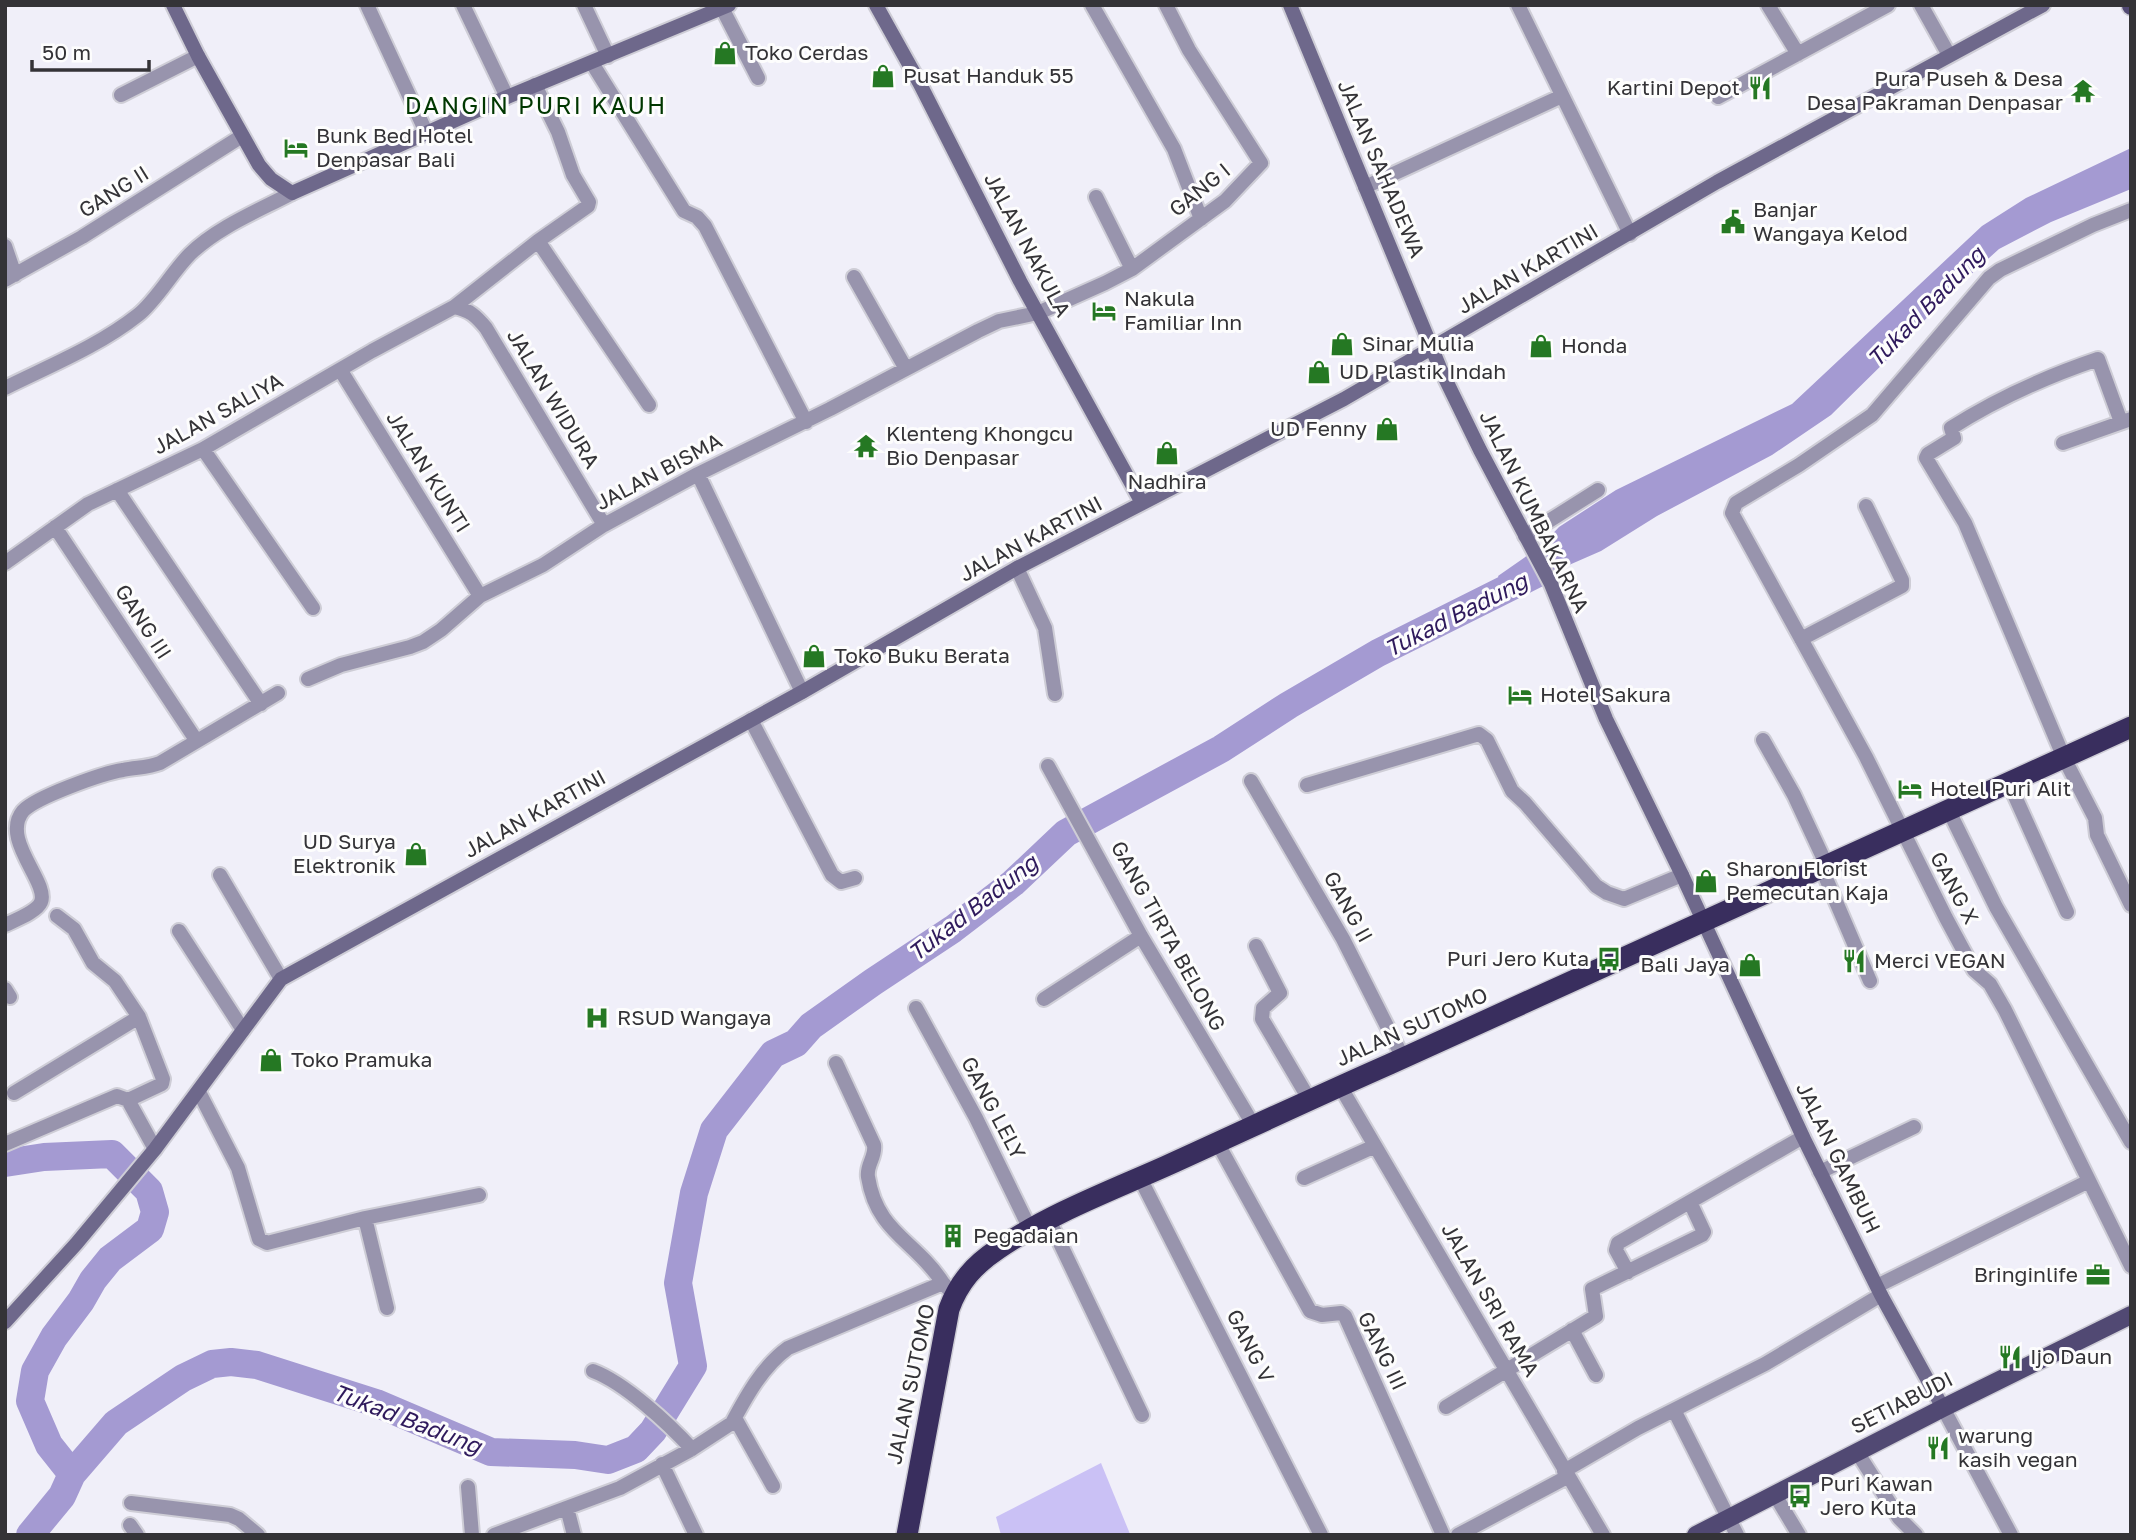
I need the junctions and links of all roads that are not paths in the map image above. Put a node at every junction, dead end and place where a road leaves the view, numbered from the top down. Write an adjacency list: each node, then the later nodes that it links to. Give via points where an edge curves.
1 (173, 5): 18 (street)
2 (367, 5): 26 (street)
3 (463, 5): 24 (street)
4 (584, 5): 16 (street)
5 (876, 5): 40 (street, JALAN NAKULA)
6 (1092, 5): 32 (street, via 1174,149)
7 (1166, 5): 32 (street, GANG I, via 1261,163)
8 (1290, 5): 28 (street, JALAN SAHADEWA)
9 (1518, 5): 23 (street)
10 (1768, 5): 15 (street)
11 (1888, 5): 15 (street)
12 (1921, 5): 17 (street)
13 (2042, 6): 17 (street, JALAN KARTINI)
14 (726, 7): 16 (street); 20 (street)
15 (1798, 54): 25 (street)
16 (608, 55): 19 (street)
17 (1949, 55): 33 (street, JALAN KARTINI)
18 (198, 56): 22 (street); 27 (street)
19 (592, 63): 21 (street); 47 (street, via 684,211 705,226)
20 (758, 78)
21 (535, 85): 24 (street); 34 (street, JALAN SALIYA, via 589,202)
22 (121, 95)
23 (1562, 96): 28 (street); 33 (street)
24 (507, 97): 26 (street)
25 (1718, 97)
26 (426, 132): 29 (street)
27 (242, 136): 29 (street, via 266,174); 37 (street, GANG II)
28 (1365, 187): 41 (street, JALAN SAHADEWA)
29 (292, 193): 44 (street, via 203,243 135,318)
30 (1096, 197): 36 (street)
31 (2131, 210): 62 (street, GANG X, via 2014,262 1989,278 1872,415 1736,503 1734,516)
32 (1201, 219): 36 (street, GANG I)
33 (1630, 234): 41 (street, JALAN KARTINI)
34 (538, 242): 39 (street, JALAN SALIYA); 45 (street)
35 (5, 246): 37 (street)
36 (1132, 268): 40 (street, GANG I)
37 (10, 277)
38 (853, 277): 42 (street)
39 (454, 307): 43 (street, JALAN SALIYA); 55 (street, JALAN WIDURA, via 466,309 486,328)
40 (1038, 313): 42 (street, JALAN BISMA, via 999,321); 53 (street, JALAN NAKULA)
41 (1433, 349): 53 (street, JALAN KARTINI); 57 (street, JALAN KUMBAKARNA)
42 (906, 369): 47 (street, JALAN BISMA)
43 (341, 371): 49 (street, JALAN SALIYA); 60 (street, JALAN KUNTI)
44 (5, 388)
45 (649, 405)
46 (2126, 421): 48 (street); 72 (street, via 2098,359 2046,377 1984,407 1951,428 1954,438 1927,456 1965,523)
47 (806, 422): 50 (street, JALAN BISMA)
48 (2063, 443)
49 (203, 449): 51 (street, JALAN SALIYA); 61 (street)
50 (698, 474): 55 (street, JALAN BISMA); 64 (street)
51 (117, 490): 56 (street, JALAN SALIYA); 67 (street)
52 (1598, 490): 57 (street)
53 (1148, 500): 59 (street, JALAN KARTINI)
54 (1866, 506): 62 (street, via 1902,586)
55 (604, 525): 60 (street, JALAN BISMA, via 543,565)
56 (55, 527): 58 (street, JALAN SALIYA); 70 (street, GANG III)
57 (1528, 542): 82 (street, JALAN KUMBAKARNA)
58 (5, 563)
59 (1017, 568): 64 (street, JALAN KARTINI); 66 (street, via 1045,628)
60 (480, 596): 63 (street, JALAN BISMA, via 423,642)
61 (313, 608)
62 (1801, 639): 79 (street, GANG X)
63 (308, 679)
64 (802, 692): 68 (street, JALAN KARTINI)
65 (278, 693): 67 (street)
66 (1055, 694)
67 (261, 704): 70 (street)
68 (751, 720): 83 (street, via 832,875 841,882); 92 (street, JALAN KARTINI)
69 (2131, 727): 72 (highway, JALAN SUTOMO)
70 (196, 740): 78 (street, via 160,763 121,770 37,801)
71 (1763, 740): 80 (street, via 1794,795)
72 (2064, 758): 75 (highway, JALAN SUTOMO); 84 (street)
73 (1048, 765): 90 (street, GANG TIRTA BELONG)
74 (1251, 781): 98 (street, GANG II, via 1343,939)
75 (2009, 783): 77 (highway, JALAN SUTOMO); 85 (street)
76 (1307, 785): 82 (street, via 1479,734 1487,740 1513,794 1607,893 1624,899)
77 (1948, 809): 79 (highway, JALAN SUTOMO); 109 (street, via 1996,907)
78 (12, 823): 88 (street, via 42,901)
79 (1901, 832): 80 (highway, JALAN SUTOMO); 116 (street, GANG X, via 1974,970 1990,984 2005,1010)
80 (1824, 867): 87 (highway, JALAN SUTOMO); 93 (street)
81 (220, 875): 92 (street)
82 (1682, 875): 87 (street, JALAN KUMBAKARNA)
83 (855, 878)
84 (2131, 905)
85 (2067, 912)
86 (57, 916): 96 (street, via 74,929 93,963 115,981)
87 (1703, 923): 98 (highway, JALAN SUTOMO); 107 (street, JALAN GAMBUH)
88 (5, 925)
89 (179, 931): 97 (street)
90 (1141, 936): 94 (street); 105 (street, GANG TIRTA BELONG)
91 (1256, 946): 103 (street, via 1280,993 1263,1008 1262,1020)
92 (281, 979): 97 (street, JALAN KARTINI)
93 (1870, 981)
94 (1044, 999)
95 (916, 1008): 120 (street, GANG LELY)
96 (139, 1017): 102 (street); 104 (street, via 163,1082)
97 (243, 1030): 101 (street, JALAN KARTINI)
98 (1403, 1058): 100 (highway, JALAN SUTOMO)
99 (836, 1063): 123 (street, via 874,1145 867,1174 880,1214)
100 (1340, 1086): 103 (highway, JALAN SUTOMO); 111 (street, JALAN SRI RAMA)
101 (199, 1092): 112 (street, JALAN KARTINI); 119 (street, via 238,1168 259,1239 267,1243)
102 (15, 1093)
103 (1309, 1099): 105 (highway, JALAN SUTOMO)
104 (128, 1100): 110 (street, via 117,1096); 112 (street)
105 (1254, 1126): 108 (highway, JALAN SUTOMO)
106 (1914, 1127): 113 (street)
107 (1803, 1137): 113 (street, JALAN GAMBUH); 118 (street)
108 (1217, 1142): 114 (highway, JALAN SUTOMO); 154 (street, GANG III, via 1310,1311 1345,1317)
109 (2131, 1142)
110 (5, 1144)
111 (1376, 1146): 115 (street); 130 (street, JALAN SRI RAMA)
112 (152, 1153): 127 (street, JALAN KARTINI)
113 (1821, 1172): 124 (street, JALAN GAMBUH)
114 (1140, 1178): 120 (highway, JALAN SUTOMO); 153 (street, GANG V)
115 (1304, 1178)
116 (2088, 1181): 121 (street, GANG X); 124 (street)
117 (479, 1195): 119 (street)
118 (1690, 1202): 122 (street, via 1618,1243 1616,1250); 122 (street, via 1702,1236)
119 (365, 1217): 125 (street)
120 (1040, 1224): 123 (highway, JALAN SUTOMO); 135 (street, GANG LELY)
121 (2131, 1265)
122 (1628, 1272): 128 (street, via 1592,1289 1597,1315)
123 (949, 1289): 136 (street, via 788,1348 764,1370); 152 (highway, JALAN SUTOMO)
124 (1879, 1291): 133 (street, JALAN GAMBUH); 134 (street, via 1765,1364)
125 (387, 1308)
126 (2131, 1315): 133 (main road, SETIABUDI)
127 (5, 1322)
128 (1572, 1331): 130 (street); 131 (street)
129 (593, 1371): 137 (street, via 626,1390)
130 (1507, 1371): 132 (street); 140 (street, JALAN SRI RAMA)
131 (1596, 1375)
132 (1446, 1407)
133 (1943, 1408): 138 (main road, SETIABUDI); 160 (street)
134 (1674, 1410): 140 (street); 146 (street)
135 (1142, 1415)
136 (734, 1418): 137 (street); 141 (street)
137 (692, 1449): 139 (street)
138 (1857, 1452): 143 (main road, SETIABUDI); 159 (street, via 1899,1518)
139 (662, 1464): 145 (street, via 620,1488); 151 (street)
140 (1566, 1474): 155 (street); 156 (street, JALAN SRI RAMA)
141 (773, 1486)
142 (468, 1487): 148 (street)
143 (1775, 1495): 146 (main road, SETIABUDI); 158 (street)
144 (131, 1503): 147 (street, via 230,1515)
145 (567, 1508): 149 (street); 150 (street)
146 (1733, 1527): 157 (main road, SETIABUDI)
147 (258, 1535)
148 (472, 1535)
149 (494, 1535)
150 (574, 1535)
151 (696, 1535)
152 (906, 1535)
153 (1321, 1535)
154 (1443, 1535)
155 (1458, 1535)
156 (1603, 1535)
157 (1696, 1535)
158 (1799, 1535)
159 (1916, 1535)
160 (2011, 1535)

